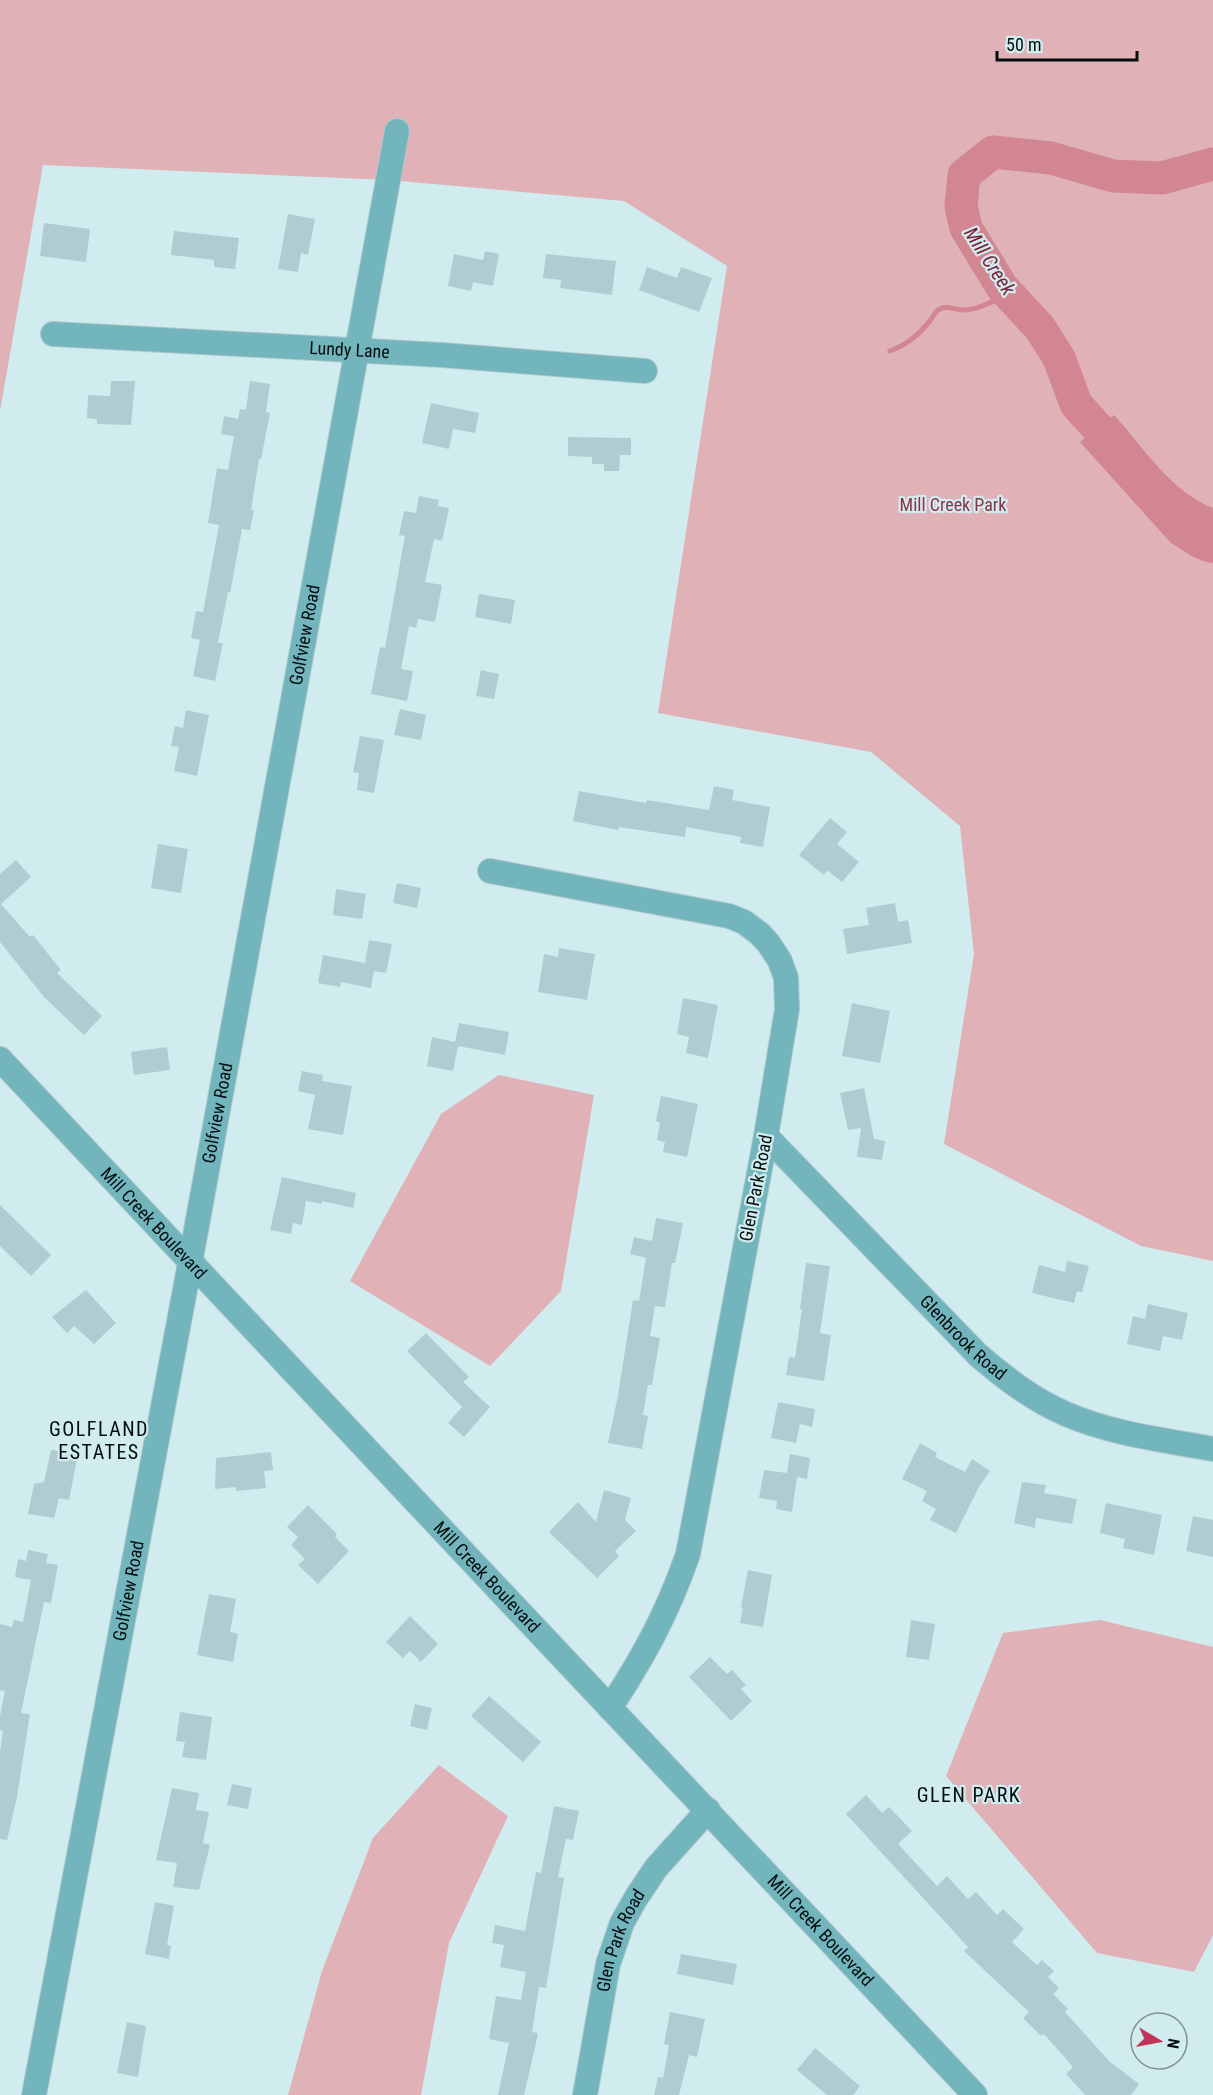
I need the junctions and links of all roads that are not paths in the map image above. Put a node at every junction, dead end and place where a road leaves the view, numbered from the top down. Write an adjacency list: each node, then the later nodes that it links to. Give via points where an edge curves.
1 (397, 132): 3 (street, Golfview Road)
2 (53, 334): 3 (street, Lundy Lane)
3 (356, 351): 4 (street, Lundy Lane); 8 (street, Golfview Road)
4 (645, 371)
5 (490, 871): 7 (street, Glen Park Road, via 729,916 760,934 780,961 787,990)
6 (0, 1059): 8 (street, Mill Creek Boulevard)
7 (766, 1136): 9 (street, Glenbrook Road, via 978,1355 1027,1393 1064,1413 1107,1429); 10 (street, Glen Park Road, via 688,1554 657,1631)
8 (190, 1263): 10 (street, Mill Creek Boulevard); 12 (street, Golfview Road)
9 (1213, 1449)
10 (610, 1708): 11 (street, Mill Creek Boulevard)
11 (708, 1810): 13 (street, Glen Park Road, via 656,1868 622,1923 608,1964); 14 (street, Mill Creek Boulevard)
12 (34, 2095)
13 (585, 2095)
14 (975, 2095)

